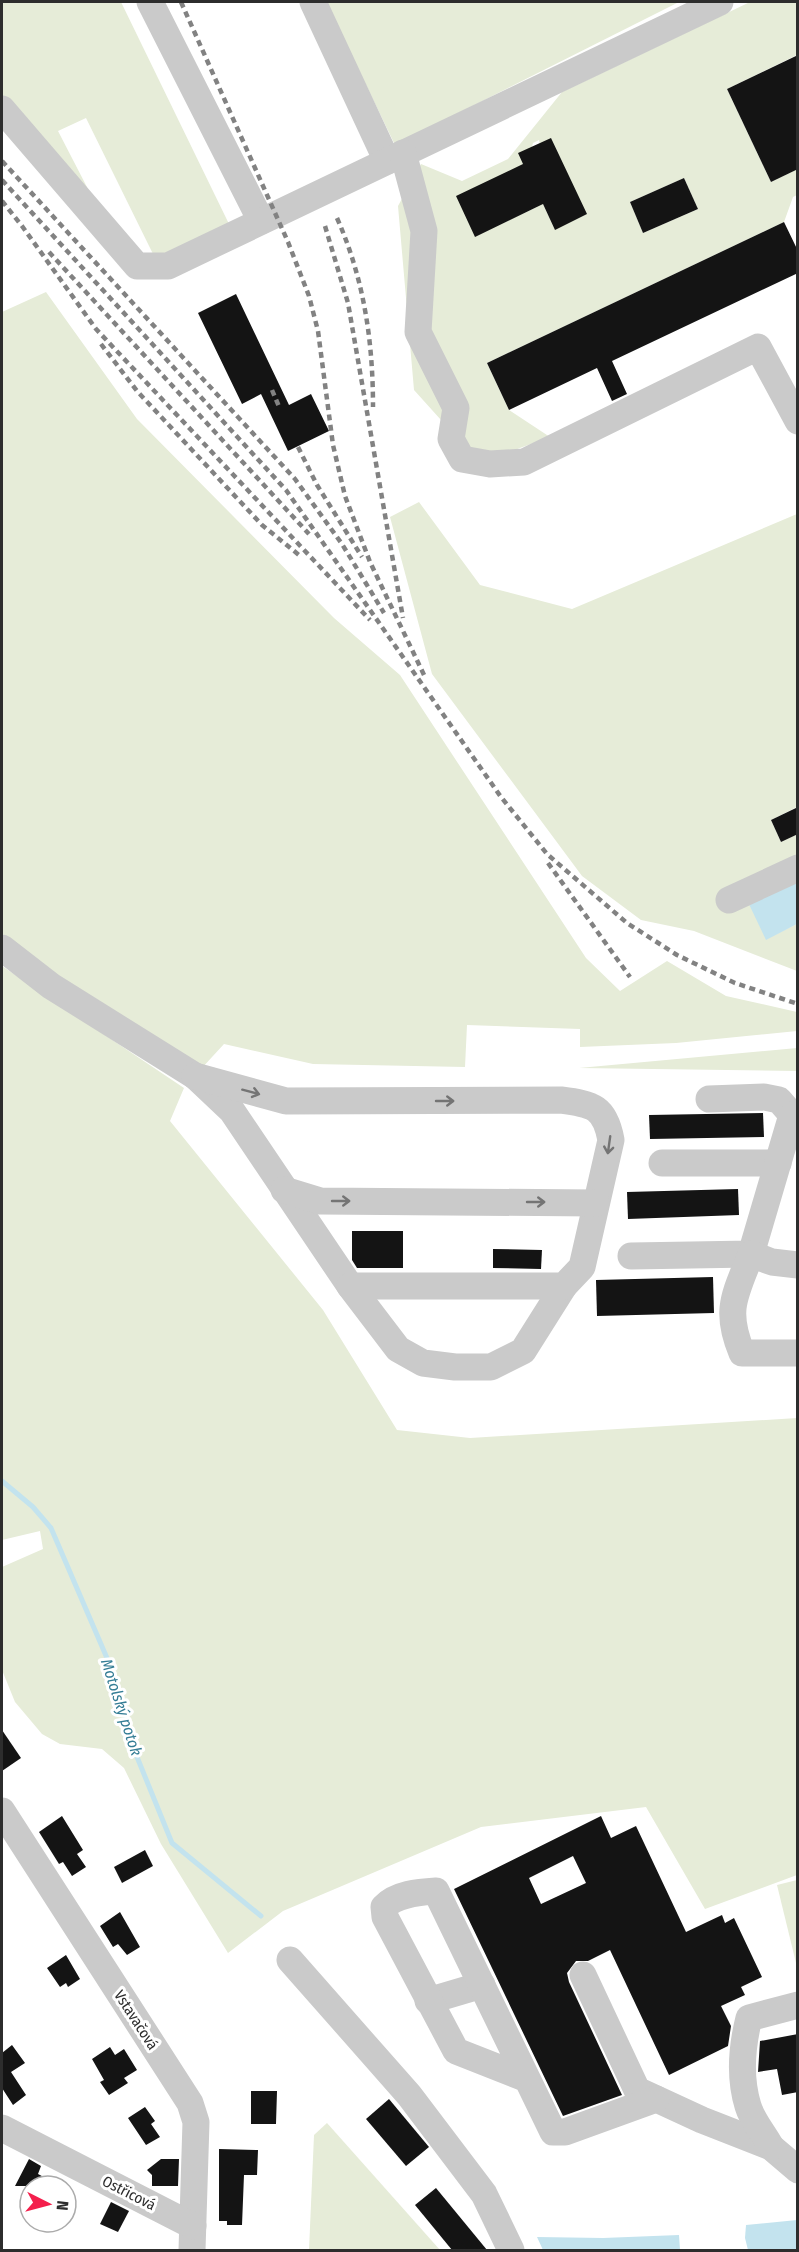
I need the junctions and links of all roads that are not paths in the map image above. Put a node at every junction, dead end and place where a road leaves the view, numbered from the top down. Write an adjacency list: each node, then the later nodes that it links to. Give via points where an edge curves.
1 (150, 2): 6 (street)
2 (313, 2): 5 (street)
3 (720, 2): 5 (street)
4 (2, 109): 6 (street, via 137,266 168,266)
5 (395, 157): 6 (street); 7 (street, via 424,231 418,332 456,408 452,439 462,459 490,464 524,462 758,347)
6 (261, 221)
7 (798, 421)
8 (798, 867): 9 (street)
9 (729, 900)
10 (2, 948): 11 (street, via 51,986)
11 (195, 1076): 16 (street, via 232,1111); 17 (street, one-way to 17, via 286,1101 561,1100 589,1104 607,1119 611,1140)
12 (709, 1099): 13 (street, via 764,1097 779,1100)
13 (795, 1115): 14 (street)
14 (778, 1162): 15 (street); 18 (street)
15 (662, 1163)
16 (284, 1190): 17 (street, one-way to 17, via 320,1201); 21 (street)
17 (596, 1203): 22 (street, via 582,1267)
18 (751, 1254): 19 (street); 20 (street, via 772,1262); 23 (street, via 732,1302 733,1330 742,1353)
19 (631, 1256)
20 (798, 1265)
21 (350, 1286): 22 (street); 22 (street, via 398,1348 423,1363 491,1367 523,1351)
22 (564, 1286)
23 (798, 1353)
24 (2, 1811): 35 (street, Vstavačová, via 190,2103 196,2122)
25 (290, 1960): 36 (street, via 409,2095 484,2194)
26 (583, 1975): 31 (street, via 637,2090)
27 (482, 1985): 28 (street); 28 (street, via 436,1891 391,1900 384,1907 385,1917); 30 (street)
28 (428, 2001): 30 (street, via 456,2051)
29 (798, 2006): 33 (street, via 749,2018 745,2036 742,2061 748,2107)
30 (527, 2079): 31 (street, via 553,2132 565,2132)
31 (656, 2099): 33 (street)
32 (2, 2128): 35 (street, Ostřicová)
33 (771, 2147): 34 (street)
34 (798, 2170)
35 (192, 2238)
36 (511, 2250)

